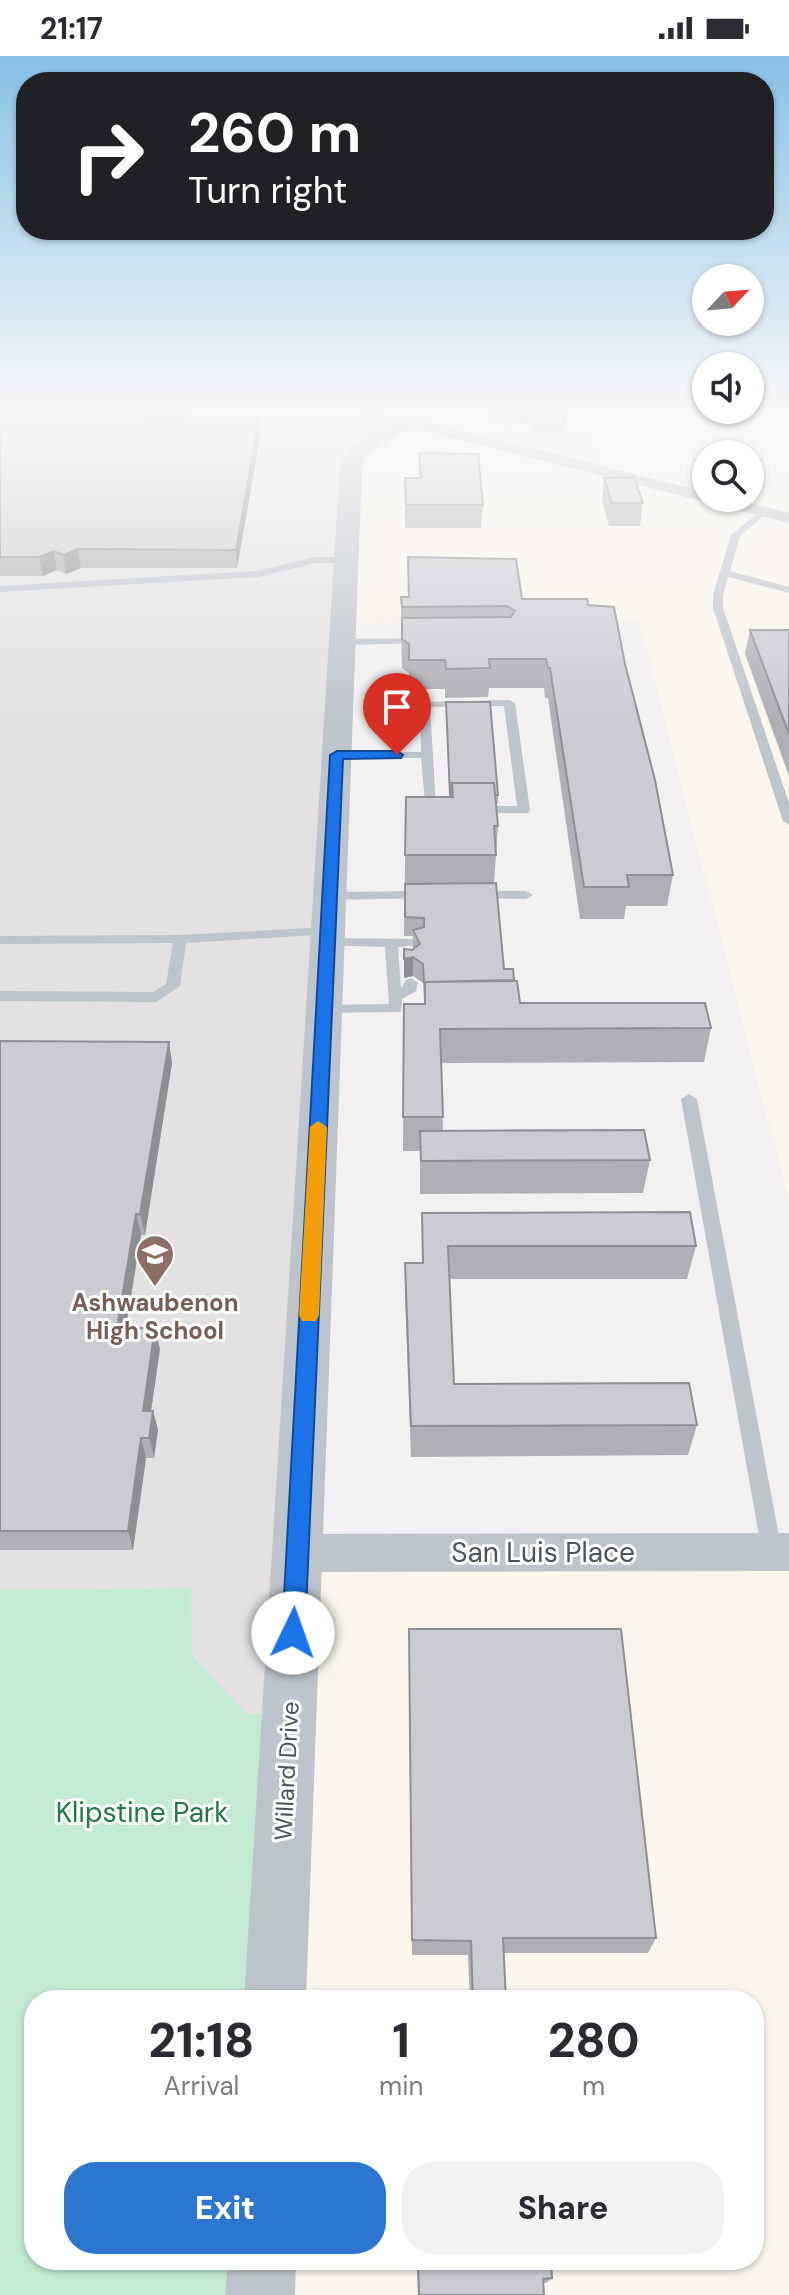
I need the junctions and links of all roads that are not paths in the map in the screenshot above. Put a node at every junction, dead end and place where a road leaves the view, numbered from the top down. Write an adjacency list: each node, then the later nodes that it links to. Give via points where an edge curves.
1 (348, 514): 3 (street, Willard Drive)
2 (778, 514): 4 (lane, via 736,535)
3 (346, 560): 5 (lane, via 315,560 258,574); 8 (street, Willard Drive)
4 (725, 573): 6 (lane); 11 (lane, via 718,608)
5 (0, 589)
6 (789, 590)
7 (430, 641): 8 (lane)
8 (341, 642): 9 (street, Willard Drive)
9 (337, 755): 10 (lane); 15 (street, Willard Drive)
10 (427, 755): 10 (lane, via 430,810 524,810 509,703 424,704)
11 (789, 821)
12 (435, 895): 15 (lane)
13 (466, 895): 14 (lane)
14 (526, 895)
15 (330, 896): 16 (street, Willard Drive)
16 (327, 936): 17 (lane); 20 (lane); 24 (street, Willard Drive)
17 (180, 939): 18 (lane); 22 (lane, via 173,986 156,997)
18 (0, 940)
19 (416, 942): 20 (lane)
20 (396, 949): 23 (lane)
21 (411, 983): 23 (lane)
22 (0, 996)
23 (401, 1005): 24 (lane)
24 (324, 1010): 27 (street, Willard Drive)
25 (689, 1099): 26 (lane)
26 (781, 1552): 27 (street, San Luis Place)
27 (297, 1553): 28 (street, Willard Drive)
28 (275, 1990)
29 (261, 2270): 30 (street)
30 (260, 2295)

